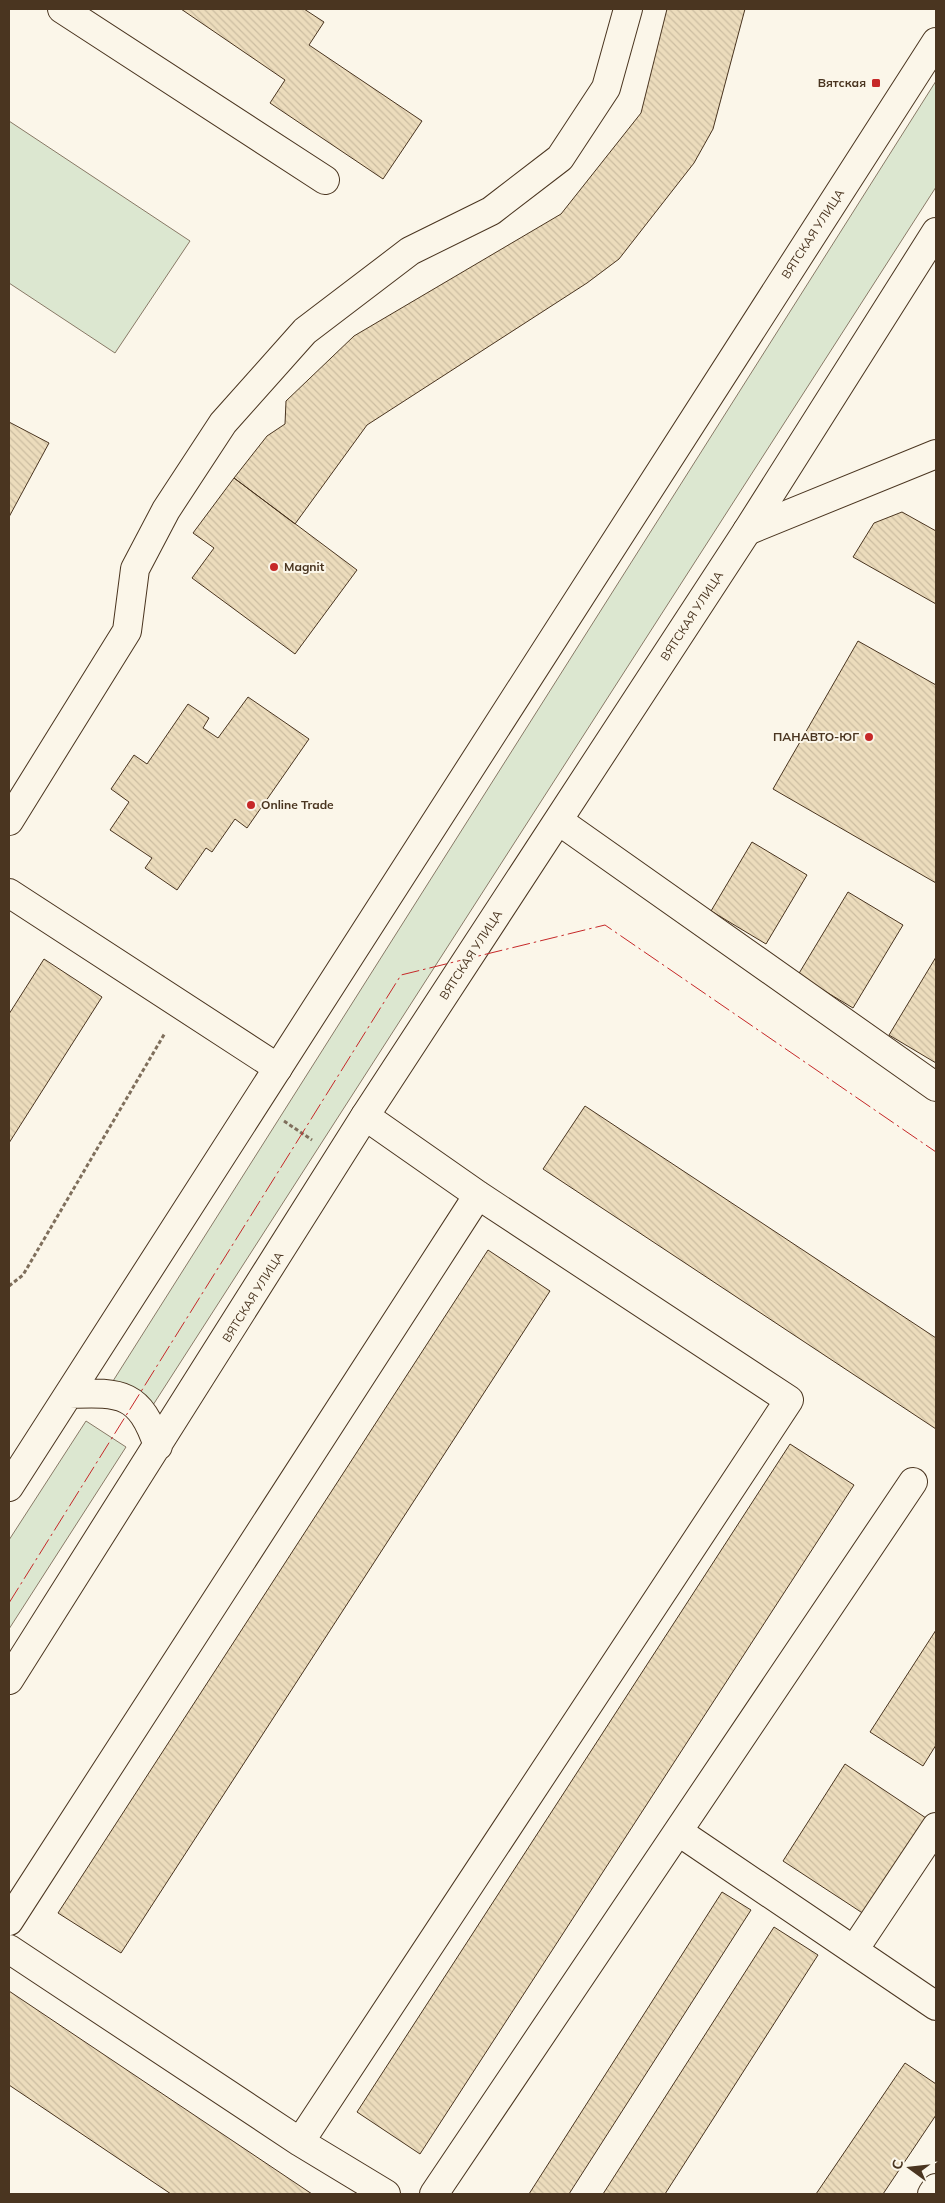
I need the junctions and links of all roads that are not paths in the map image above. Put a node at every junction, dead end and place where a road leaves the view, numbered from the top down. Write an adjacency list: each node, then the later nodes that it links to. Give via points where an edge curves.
1 (62, 9): 4 (main road)
2 (628, 9): 8 (main road, via 606,88 560,158 490,211 410,251 305,331 223,423 166,510 135,569 127,631)
3 (936, 42): 11 (main road, ВЯТСКАЯ УЛИЦА)
4 (325, 180)
5 (936, 232): 7 (main road, ВЯТСКАЯ УЛИЦА)
6 (936, 454): 7 (main road)
7 (747, 531): 9 (main road, ВЯТСКАЯ УЛИЦА)
8 (9, 821)
9 (559, 821): 12 (main road); 13 (main road, ВЯТСКАЯ УЛИЦА)
10 (9, 893): 11 (main road)
11 (278, 1068): 15 (main road, ВЯТСКАЯ УЛИЦА)
12 (936, 1087)
13 (365, 1116): 14 (main road); 16 (main road, ВЯТСКАЯ УЛИЦА)
14 (478, 1194): 22 (main road); 26 (main road, via 789,1400)
15 (70, 1394): 16 (main road, via 104,1393 132,1401 150,1423); 18 (main road, ВЯТСКАЯ УЛИЦА)
16 (158, 1446): 19 (main road, ВЯТСКАЯ УЛИЦА)
17 (913, 1482): 21 (main road)
18 (9, 1487)
19 (9, 1680)
20 (936, 1827): 24 (main road)
21 (679, 1832): 24 (main road); 29 (main road)
22 (9, 1921)
23 (9, 1949): 26 (main road)
24 (854, 1950): 25 (main road)
25 (936, 2006)
26 (300, 2142): 28 (main road)
27 (936, 2188): 30 (main road)
28 (386, 2194)
29 (434, 2194)
30 (932, 2194)

